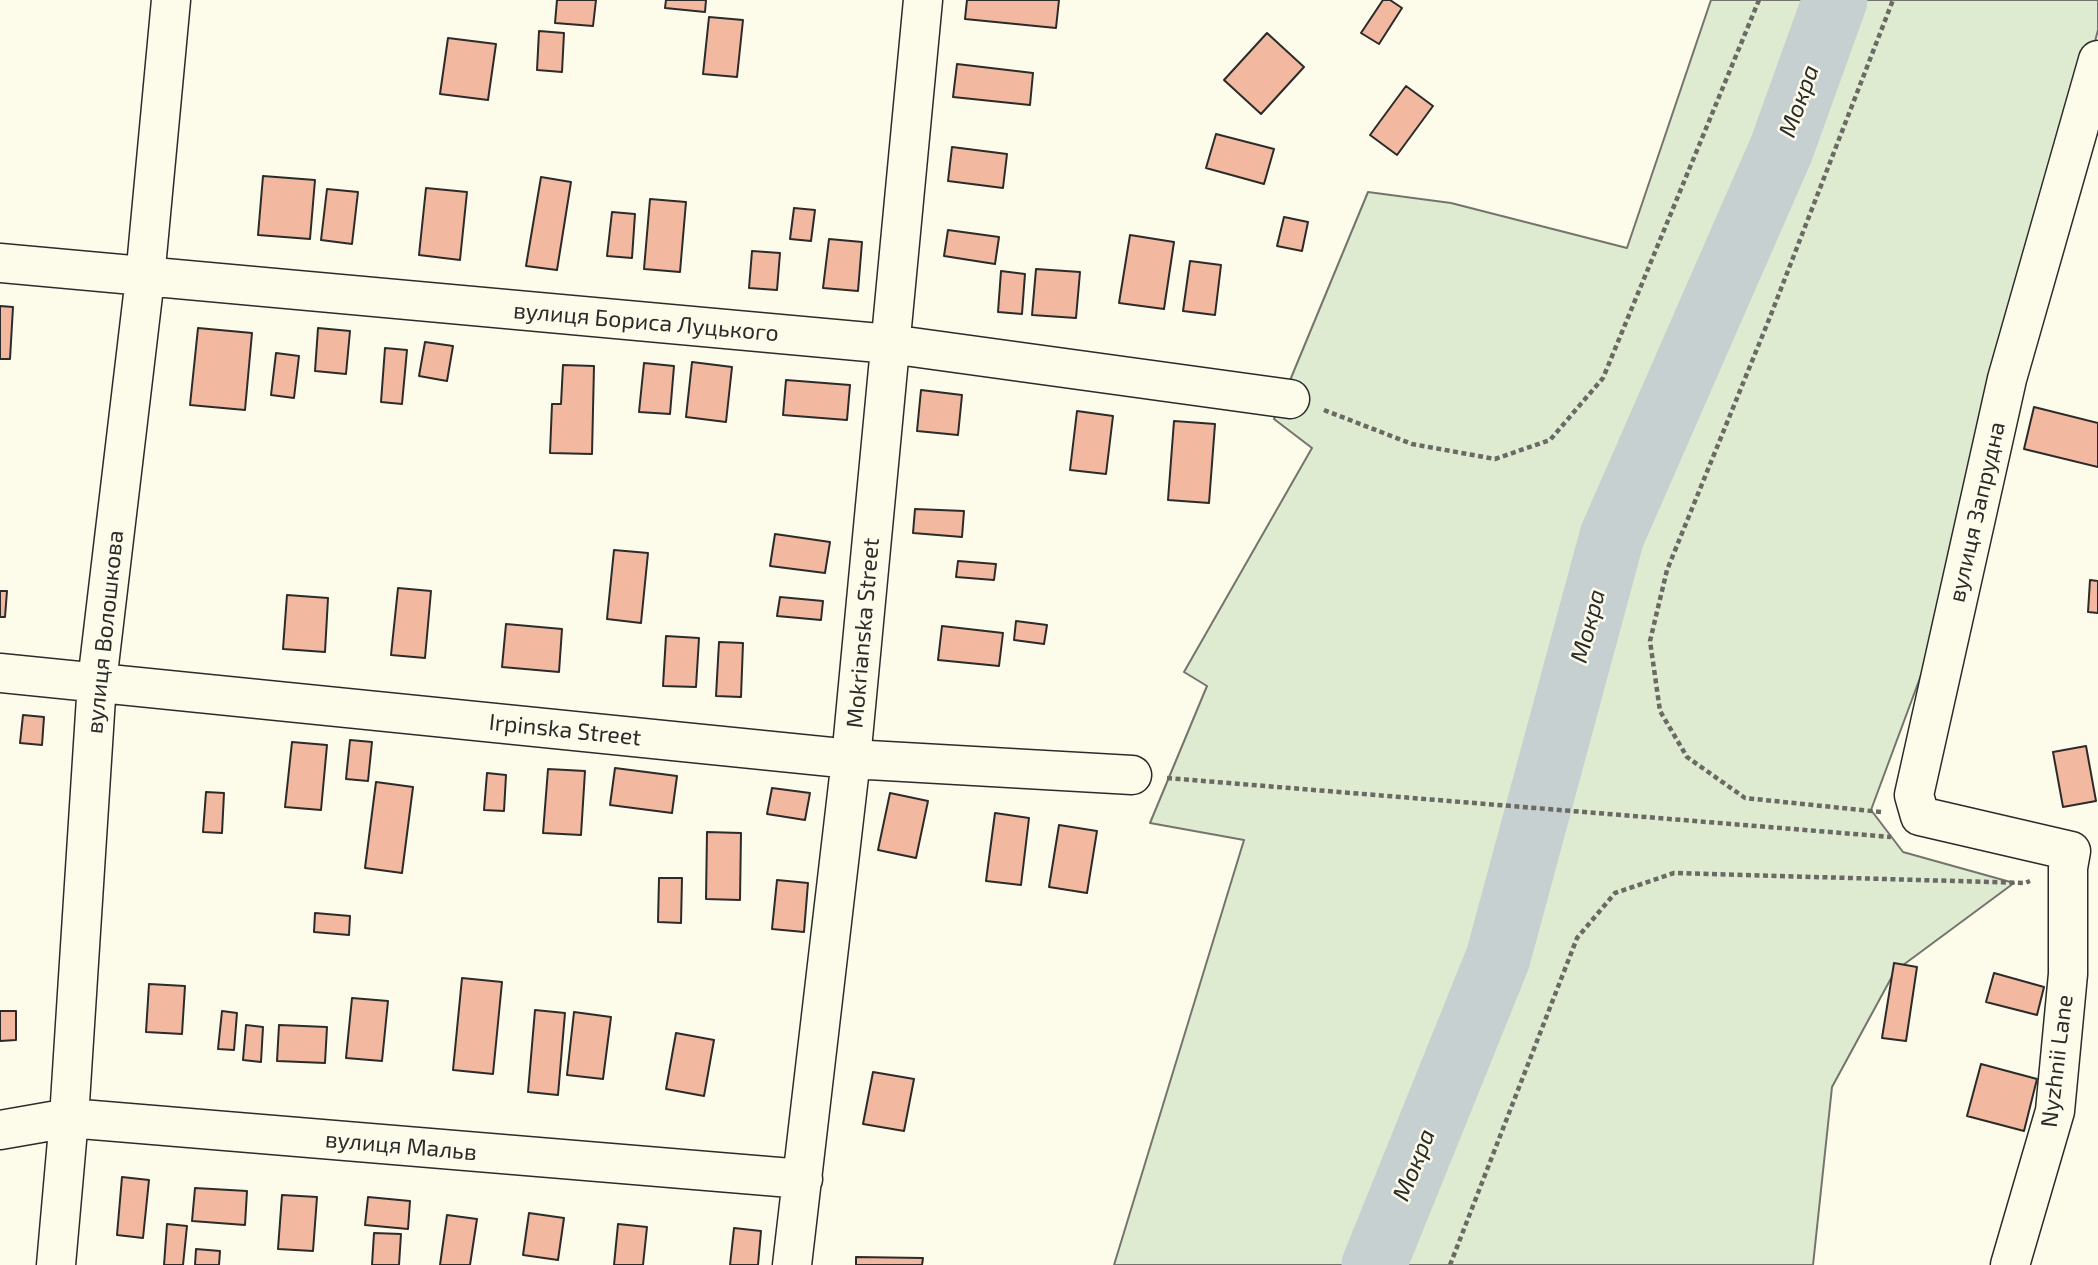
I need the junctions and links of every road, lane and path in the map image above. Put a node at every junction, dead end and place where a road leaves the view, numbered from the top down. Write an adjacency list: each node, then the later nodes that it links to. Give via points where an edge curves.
1 (171, 0): 7 (street, вулиця Волошкова)
2 (923, 0): 8 (street, Mokrianska Street)
3 (1759, 0): 9 (path, via 1603,378 1550,440 1495,459 1412,443)
4 (1893, 0): 14 (path, via 1667,570 1650,641 1660,711 1687,757 1745,798)
5 (2098, 60): 14 (street, вулиця Запрудна, via 2007,379)
6 (0, 263): 7 (street, вулиця Бориса Луцького)
7 (145, 278): 8 (street, вулиця Бориса Луцького); 11 (street, вулиця Волошкова)
8 (890, 344): 9 (street, вулиця Бориса Луцького); 12 (street, Mokrianska Street)
9 (1290, 399)
10 (0, 673): 11 (street, Irpinska Street)
11 (97, 682): 12 (street, Irpinska Street); 16 (street, вулиця Волошкова)
12 (851, 759): 13 (street, Irpinska Street); 18 (street, Mokrianska Street)
13 (1132, 775): 14 (path)
14 (1906, 827): 15 (street)
15 (2079, 853): 21 (path, via 2025,883 1674,873 1615,893 1577,938); 22 (street, Nyzhnii Lane, via 2055,1111)
16 (69, 1118): 17 (street, вулиця Мальв); 18 (street, вулиця Мальв); 19 (street, вулиця Волошкова)
17 (0, 1130)
18 (803, 1179): 20 (street, Mokrianska Street)
19 (56, 1265)
20 (792, 1265)
21 (1450, 1265)
22 (2010, 1265)

